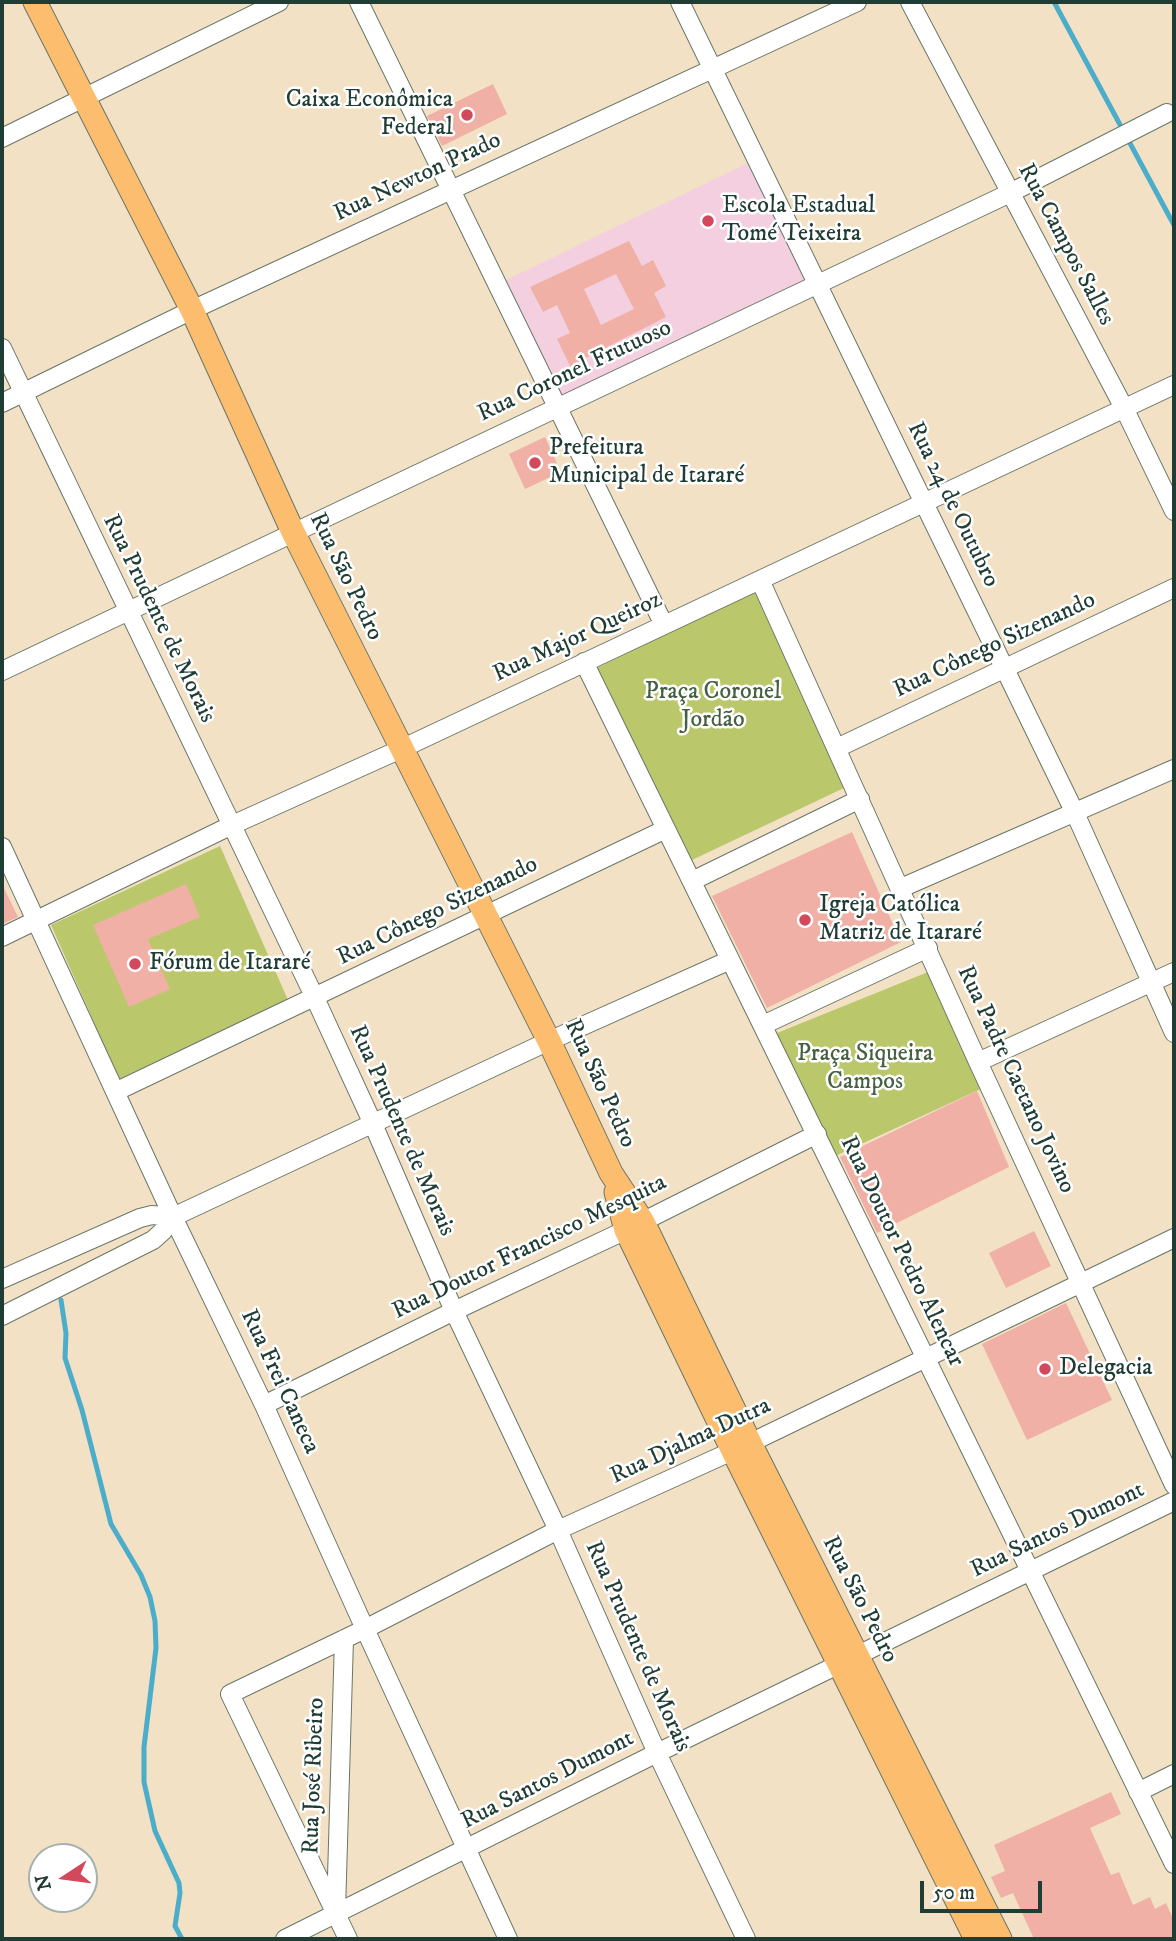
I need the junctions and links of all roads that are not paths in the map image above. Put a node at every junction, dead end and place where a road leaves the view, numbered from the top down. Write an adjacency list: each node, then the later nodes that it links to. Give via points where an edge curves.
1 (36, 2): 8 (main road, Rua São Pedro)
2 (279, 2): 8 (street)
3 (359, 2): 11 (street)
4 (680, 2): 7 (street, Rua 24 de Outubro)
5 (857, 2): 7 (street, Rua Newton Prado)
6 (910, 2): 12 (street, Rua Campos Salles)
7 (713, 69): 11 (street, Rua Newton Prado); 13 (street, Rua 24 de Outubro)
8 (83, 97): 10 (street); 14 (main road, Rua São Pedro)
9 (1167, 113): 12 (street, Rua Coronel Frutuoso)
10 (2, 138)
11 (451, 190): 14 (street, Rua Newton Prado); 19 (street)
12 (1010, 193): 13 (street, Rua Coronel Frutuoso); 20 (street, Rua Campos Salles)
13 (818, 284): 19 (street, Rua Coronel Frutuoso); 21 (street, Rua 24 de Outubro)
14 (192, 310): 17 (street, Rua Newton Prado); 23 (main road, Rua São Pedro)
15 (2, 348): 17 (street, Rua Prudente de Morais)
16 (1174, 385): 20 (street, Rua Major Queiroz)
17 (22, 393): 18 (street, Rua Newton Prado); 26 (street, Rua Prudente de Morais)
18 (2, 402)
19 (557, 408): 23 (street, Rua Coronel Frutuoso); 27 (street)
20 (1124, 408): 21 (street, Rua Major Queiroz); 22 (street, Rua Campos Salles)
21 (923, 503): 24 (street, Rua Major Queiroz); 29 (street, Rua 24 de Outubro)
22 (1174, 511)
23 (293, 532): 26 (street, Rua Coronel Frutuoso); 32 (main road, Rua São Pedro)
24 (760, 580): 27 (street, Rua Major Queiroz); 31 (street, Rua Padre Caetano Jovino)
25 (1174, 588): 29 (street, Rua Cônego Sizenando)
26 (128, 612): 30 (street, Rua Coronel Frutuoso); 36 (street, Rua Prudente de Morais)
27 (664, 625): 28 (street, Rua Major Queiroz)
28 (584, 662): 32 (street, Rua Major Queiroz); 37 (street, Rua Doutor Pedro Alencar)
29 (1004, 668): 31 (street, Rua Cônego Sizenando); 35 (street, Rua 24 de Outubro)
30 (2, 671)
31 (837, 748): 34 (street, Rua Padre Caetano Jovino)
32 (401, 749): 36 (street, Rua Major Queiroz); 41 (main road, Rua São Pedro)
33 (1174, 769): 35 (street)
34 (860, 799): 39 (street); 40 (street, Rua Padre Caetano Jovino)
35 (1075, 813): 40 (street); 47 (street, Rua 24 de Outubro)
36 (230, 825): 42 (street, Rua Major Queiroz); 48 (street, Rua Prudente de Morais)
37 (666, 829): 39 (street, Rua Doutor Pedro Alencar); 41 (street, Rua Cônego Sizenando)
38 (2, 847): 42 (street, Rua Frei Caneca)
39 (692, 881): 45 (street, Rua Doutor Pedro Alencar)
40 (901, 888): 44 (street, Rua Padre Caetano Jovino)
41 (486, 915): 48 (street, Rua Cônego Sizenando); 51 (main road, Rua São Pedro)
42 (36, 920): 43 (street, Rua Major Queiroz); 53 (street, Rua Frei Caneca)
43 (2, 937)
44 (928, 948): 49 (street); 52 (street, Rua Padre Caetano Jovino)
45 (730, 960): 49 (street, Rua Doutor Pedro Alencar); 51 (street)
46 (1174, 972): 47 (street)
47 (1150, 983): 50 (street, Rua 24 de Outubro); 52 (street)
48 (315, 999): 53 (street, Rua Cônego Sizenando); 54 (street, Rua Prudente de Morais)
49 (763, 1025): 55 (street, Rua Doutor Pedro Alencar)
50 (1174, 1033)
51 (550, 1041): 54 (street); 57 (main road, Rua São Pedro)
52 (978, 1062): 60 (street, Rua Padre Caetano Jovino)
53 (117, 1091): 56 (street, Rua Frei Caneca)
54 (373, 1124): 56 (street); 61 (street, Rua Prudente de Morais)
55 (817, 1134): 57 (street, Rua Doutor Francisco Mesquita); 63 (street, Rua Doutor Pedro Alencar)
56 (173, 1217): 59 (street, via 140,1218); 62 (street, via 153,1240); 64 (street, Rua Frei Caneca)
57 (635, 1226): 61 (street, Rua Doutor Francisco Mesquita); 65 (main road, Rua São Pedro)
58 (1174, 1238): 60 (street, Rua Djalma Dutra)
59 (2, 1279)
60 (1082, 1283): 63 (street, Rua Djalma Dutra); 66 (street, Rua Padre Caetano Jovino)
61 (454, 1311): 64 (street, Rua Doutor Francisco Mesquita); 68 (street, Rua Prudente de Morais)
62 (2, 1316)
63 (925, 1359): 65 (street, Rua Djalma Dutra); 69 (street, Rua Doutor Pedro Alencar)
64 (264, 1405): 70 (street, Rua Frei Caneca)
65 (741, 1447): 68 (street, Rua Djalma Dutra); 72 (main road, Rua São Pedro)
66 (1174, 1485)
67 (1174, 1501): 69 (street, Rua Santos Dumont)
68 (558, 1530): 70 (street, Rua Djalma Dutra); 73 (street, Rua Prudente de Morais)
69 (1032, 1571): 72 (street, Rua Santos Dumont); 75 (street, Rua Doutor Pedro Alencar)
70 (365, 1629): 71 (street, Rua Djalma Dutra); 76 (street, Rua Frei Caneca)
71 (344, 1639): 78 (street, Rua José Ribeiro); 78 (street, Rua Djalma Dutra, via 230,1694)
72 (849, 1661): 73 (street, Rua Santos Dumont); 83 (main road, Rua São Pedro); 84 (main road, Rua São Pedro)
73 (657, 1753): 76 (street, Rua Santos Dumont); 82 (street, Rua Prudente de Morais)
74 (1174, 1774): 75 (street)
75 (1138, 1792): 77 (street, Rua Doutor Pedro Alencar)
76 (467, 1850): 78 (street, Rua Santos Dumont); 81 (street, Rua Frei Caneca)
77 (1174, 1864)
78 (336, 1914): 79 (street, Rua Santos Dumont); 80 (street)
79 (285, 1939)
80 (348, 1939)
81 (509, 1939)
82 (746, 1939)
83 (976, 1939)
84 (1000, 1939)

